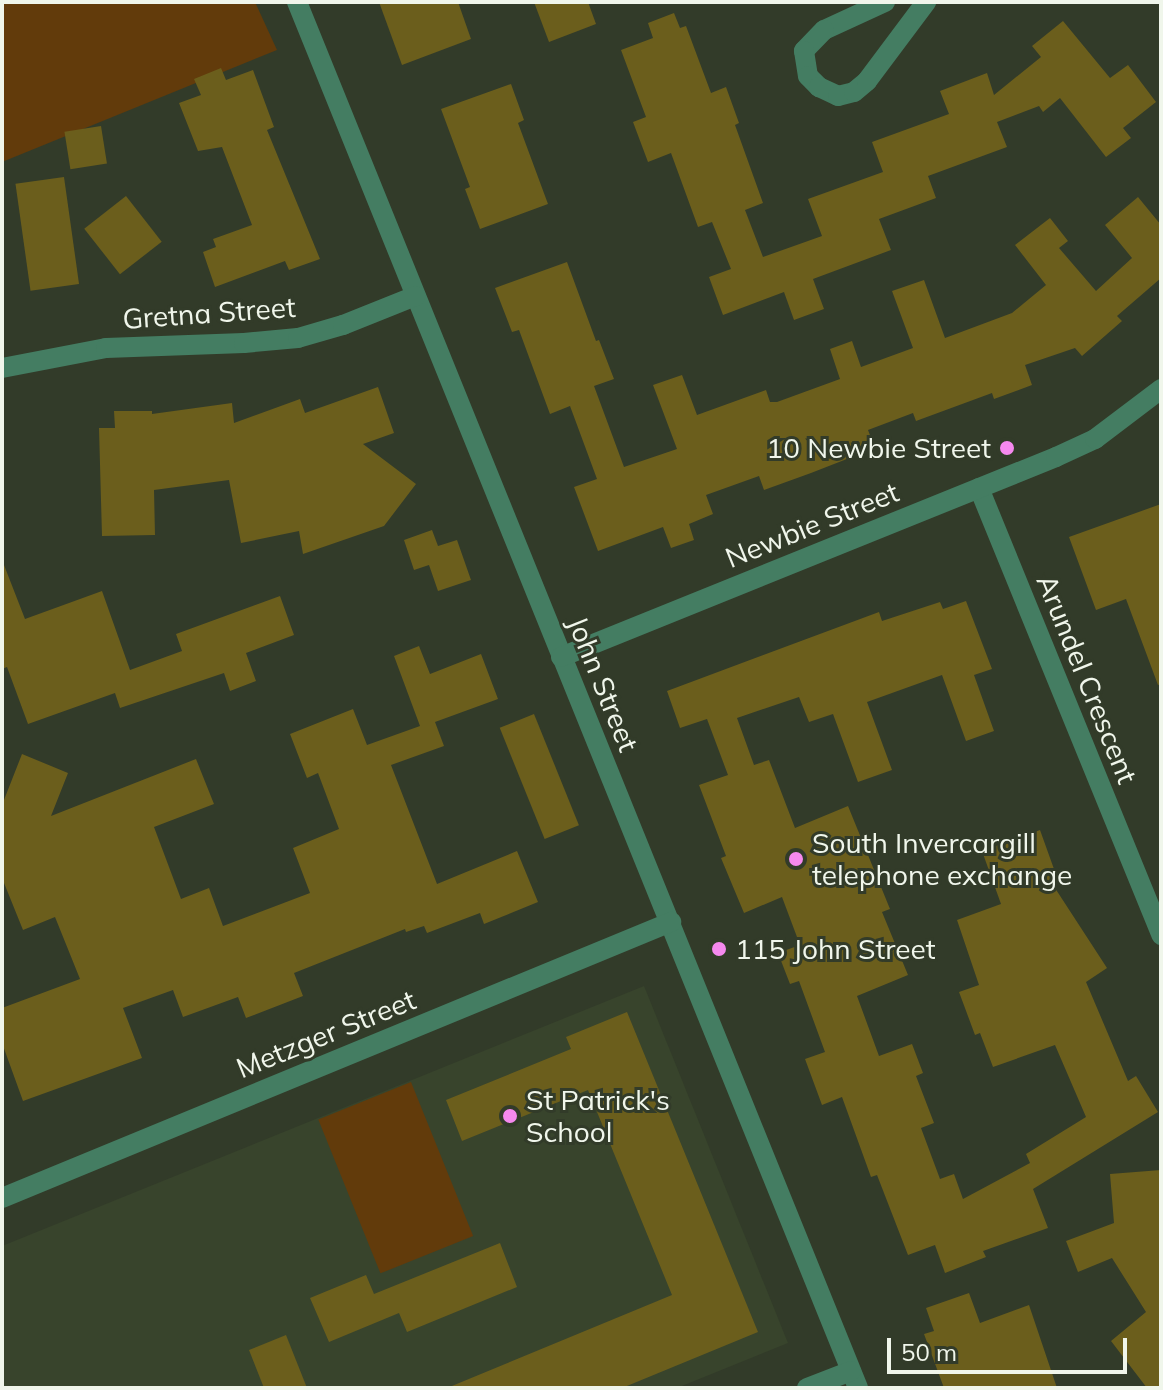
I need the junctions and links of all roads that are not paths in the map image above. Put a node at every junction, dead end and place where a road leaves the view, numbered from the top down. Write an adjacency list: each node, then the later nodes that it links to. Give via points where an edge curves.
1 (297, 2): 4 (street, John Street)
2 (885, 2): 3 (street, via 824,30 804,51 808,76 819,87 838,96 854,92)
3 (926, 2)
4 (415, 296): 5 (street, Gretna Street, via 298,338 106,348); 8 (street, John Street)
5 (2, 368)
6 (1161, 389): 7 (street, Newbie Street, via 1095,439)
7 (979, 488): 8 (street, Newbie Street); 10 (street, Arundel Crescent)
8 (561, 657): 9 (street, John Street)
9 (671, 922): 11 (street, Metzger Street); 12 (street, John Street)
10 (1161, 935)
11 (2, 1198)
12 (854, 1379): 13 (street)
13 (807, 1388)

